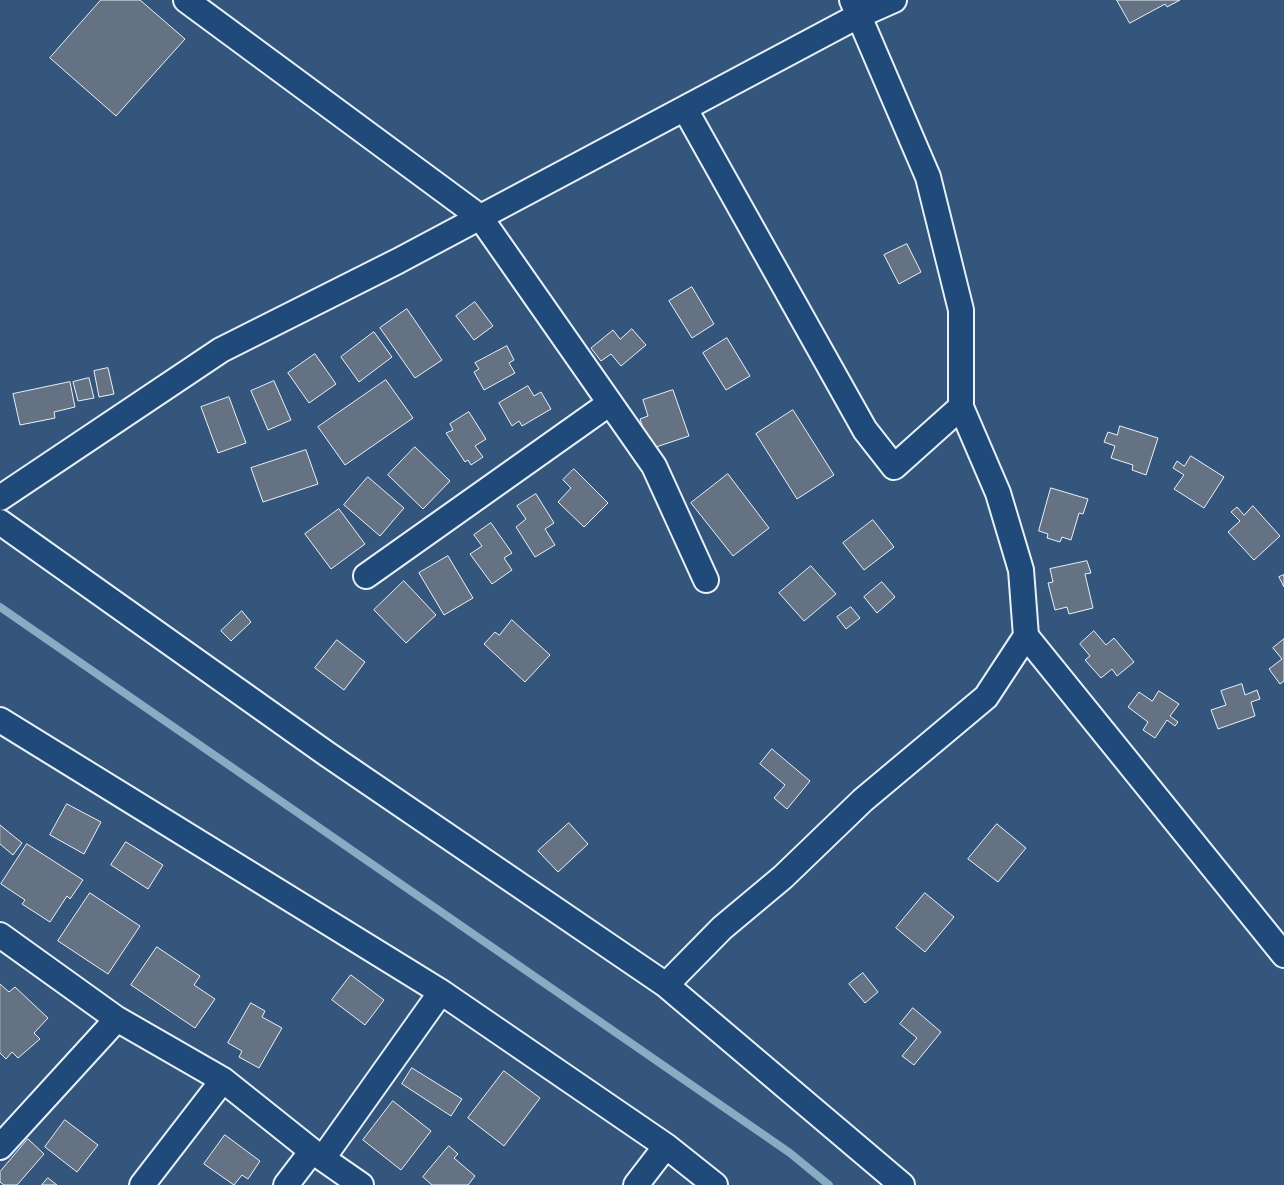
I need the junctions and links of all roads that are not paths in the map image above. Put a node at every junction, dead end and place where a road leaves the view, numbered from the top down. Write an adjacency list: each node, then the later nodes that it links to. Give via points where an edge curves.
1 (186, 0): 5 (street)
2 (894, 0): 3 (street)
3 (855, 8): 4 (street); 7 (street, via 928,177 961,310)
4 (684, 109): 5 (street); 7 (street, via 865,430 894,467)
5 (480, 217): 6 (street); 8 (street, via 221,350)
6 (610, 403): 10 (street); 11 (street, via 654,466)
7 (961, 407): 12 (street, via 998,493 1021,570)
8 (0, 498)
9 (0, 522): 16 (street, via 327,754)
10 (366, 576)
11 (706, 580)
12 (1026, 636): 15 (street); 16 (street, via 986,697 863,800 783,877 722,928)
13 (0, 720): 17 (street)
14 (0, 935): 18 (street)
15 (1284, 955)
16 (666, 985): 28 (street)
17 (441, 992): 20 (street); 22 (street)
18 (117, 1019): 19 (street); 21 (street)
19 (223, 1080): 22 (street); 23 (street)
20 (666, 1146): 26 (street); 27 (street)
21 (0, 1147)
22 (318, 1155): 24 (street); 25 (street)
23 (142, 1185)
24 (286, 1185)
25 (361, 1185)
26 (636, 1185)
27 (714, 1185)
28 (902, 1185)

